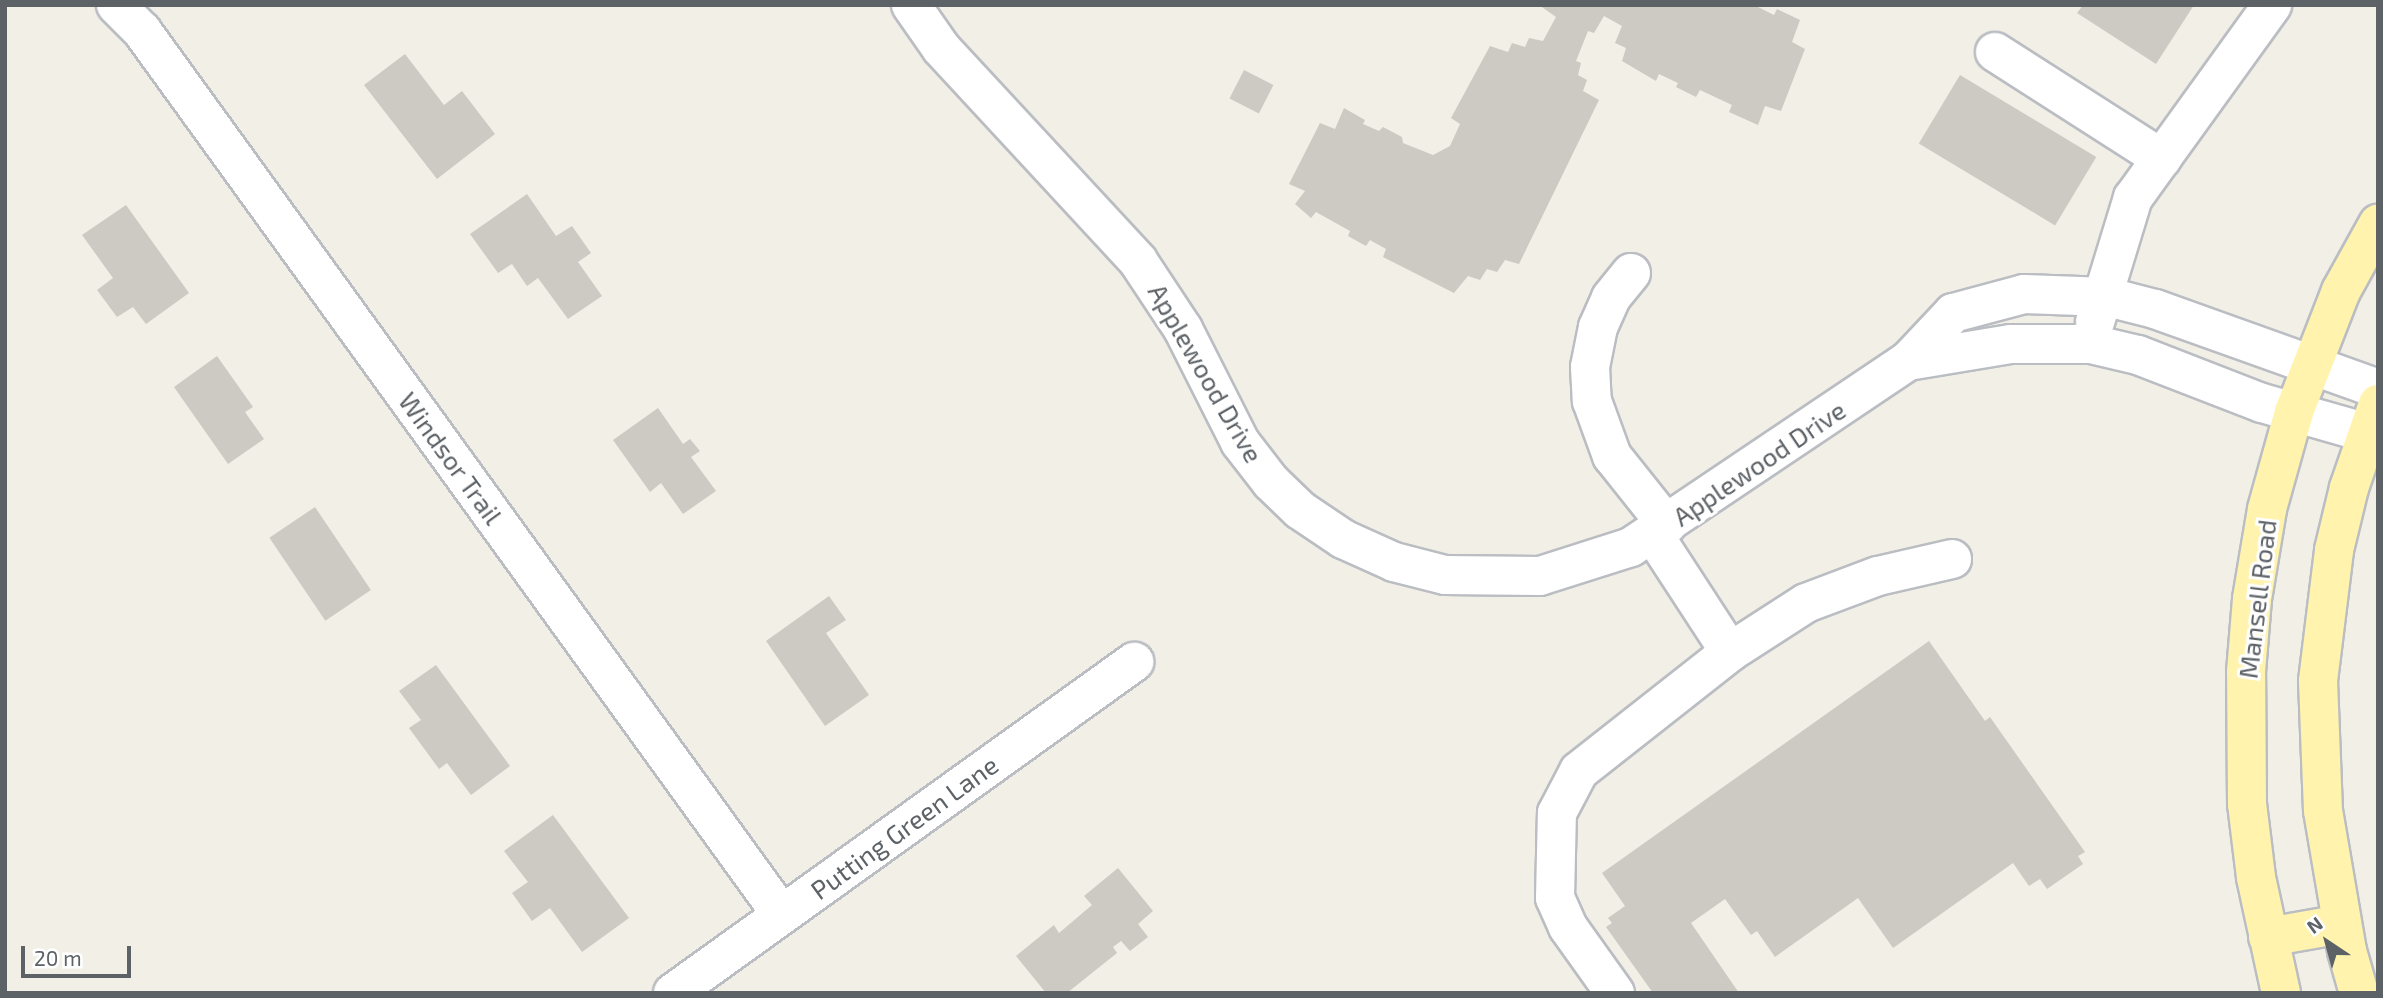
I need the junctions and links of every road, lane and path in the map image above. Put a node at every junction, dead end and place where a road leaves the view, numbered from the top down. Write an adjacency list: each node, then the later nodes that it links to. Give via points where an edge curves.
1 (116, 5): 19 (street, Windsor Trail, via 142,31)
2 (911, 5): 15 (street, Applewood Drive, via 941,48 1138,261 1183,329 1240,442 1300,510 1343,539 1394,562 1445,575 1488,579 1541,576 1582,566)
3 (2272, 5): 5 (street)
4 (1995, 52): 5 (street)
5 (2162, 159): 8 (street, via 2133,198)
6 (2378, 224): 11 (main road, Mansell Road, via 2340,291)
7 (1631, 273): 15 (street, via 1611,298 1598,327 1590,367 1592,401 1612,456)
8 (2100, 297): 9 (street); 10 (street, Applewood Drive, via 2024,294 1953,313); 11 (street, Applewood Drive, via 2155,309)
9 (2091, 344): 10 (street, Applewood Drive, via 2011,344); 13 (street, Applewood Drive, via 2138,355)
10 (1908, 361): 15 (street, Applewood Drive)
11 (2311, 365): 12 (street, Applewood Drive); 13 (main road, Mansell Road)
12 (2378, 390)
13 (2294, 412): 14 (street, Applewood Drive); 21 (main road, Mansell Road, via 2267,509 2246,672 2247,804)
14 (2375, 424): 20 (main road, via 2334,551 2318,681 2323,811)
15 (1660, 530): 17 (street)
16 (1952, 559): 17 (street, via 1878,576 1806,603)
17 (1730, 652): 23 (street, via 1579,771 1557,813 1555,898 1568,927)
18 (1134, 662): 19 (street, Putting Green Lane)
19 (782, 915): 22 (street, Putting Green Lane)
20 (2342, 924): 21 (main road); 25 (main road)
21 (2268, 937): 24 (main road, Mansell Road)
22 (673, 993)
23 (1615, 993)
24 (2281, 993)
25 (2359, 993)

